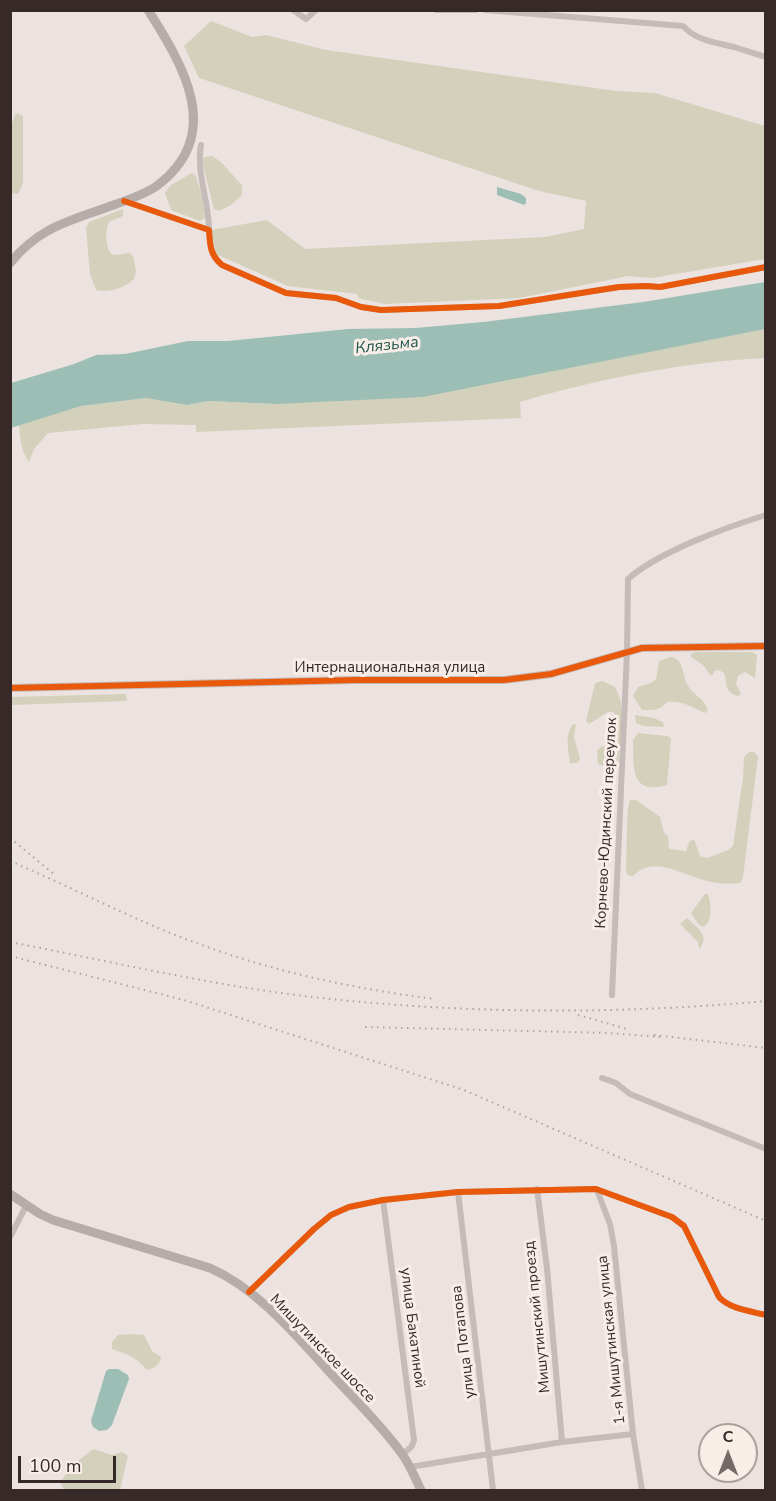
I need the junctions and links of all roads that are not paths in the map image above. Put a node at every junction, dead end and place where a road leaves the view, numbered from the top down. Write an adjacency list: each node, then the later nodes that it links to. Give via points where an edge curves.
1 (148, 10): 9 (main road, via 184,76 192,100 193,128 187,152 171,172 157,186)
2 (293, 10): 3 (street, via 306,19)
3 (316, 10)
4 (436, 10): 5 (street)
5 (477, 10)
6 (485, 10): 7 (street, via 683,26 704,41)
7 (765, 57)
8 (201, 145): 10 (street, via 199,158)
9 (124, 201): 10 (street); 11 (main road, via 45,231)
10 (209, 230): 12 (street, via 211,253 222,265 286,293 336,298 381,310 499,306 619,287 660,287)
11 (10, 263)
12 (765, 267)
13 (765, 515): 15 (street, Корнево-Юдинский переулок, via 689,544 630,576)
14 (765, 646): 15 (street, Интернациональная улица, via 642,648)
15 (627, 652): 16 (street, Интернациональная улица, via 551,674 504,680); 17 (street, Корнево-Юдинский переулок)
16 (10, 688)
17 (612, 995)
18 (602, 1078): 19 (street, via 630,1094)
19 (765, 1149)
20 (537, 1189): 21 (street); 22 (street); 30 (street, Мишутинский проезд)
21 (596, 1189): 28 (street, via 672,1217 684,1226 723,1302); 29 (street, 1-я Мишутинская улица, via 614,1246)
22 (458, 1192): 24 (street); 31 (street, улица Потапова)
23 (10, 1194): 25 (main road, Мишутинское шоссе)
24 (383, 1200): 27 (street, via 331,1215); 32 (street, улица Бакатиной, via 414,1440)
25 (26, 1206): 26 (street); 27 (main road, Мишутинское шоссе, via 53,1220 210,1268)
26 (10, 1237)
27 (249, 1292): 32 (main road, Мишутинское шоссе, via 292,1332)
28 (765, 1315)
29 (633, 1434): 30 (street); 36 (street, 1-я Мишутинская улица)
30 (562, 1442): 31 (street)
31 (489, 1454): 33 (street); 35 (street, улица Потапова)
32 (402, 1455): 33 (main road, Мишутинское шоссе)
33 (410, 1467): 34 (main road, Мишутинское шоссе)
34 (421, 1491)
35 (493, 1491)
36 (642, 1491)

